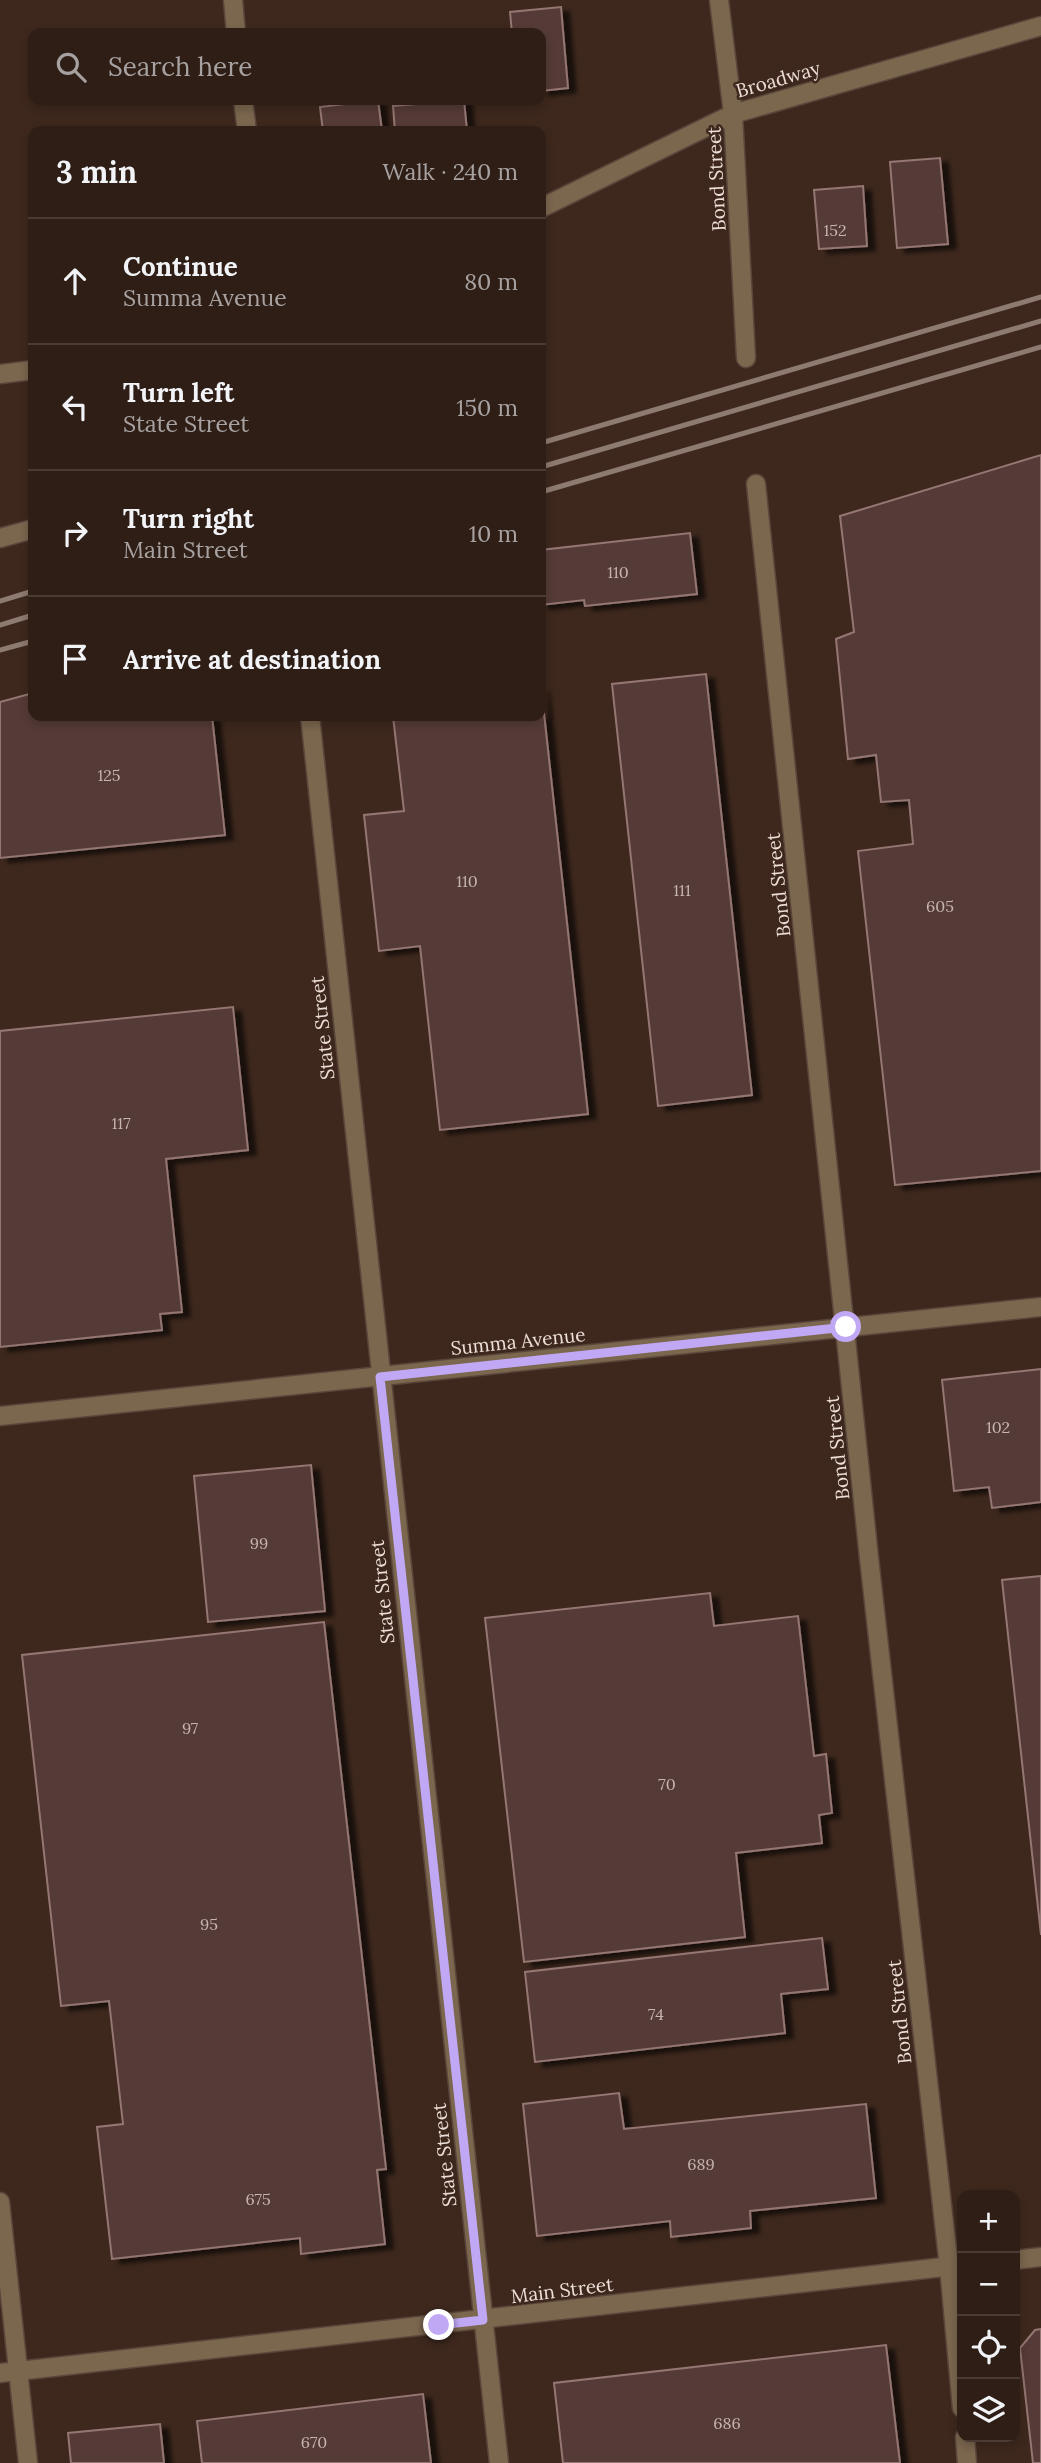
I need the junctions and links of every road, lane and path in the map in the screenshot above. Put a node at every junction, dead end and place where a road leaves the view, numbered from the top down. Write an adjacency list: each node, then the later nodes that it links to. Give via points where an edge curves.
1 (233, 0): 4 (street)
2 (719, 0): 6 (street, Bond Street)
3 (1041, 26): 6 (street, Broadway)
4 (236, 28)
5 (244, 105): 7 (street)
6 (733, 114): 8 (street, Broadway); 9 (street, Bond Street)
7 (246, 126)
8 (546, 206)
9 (746, 358)
10 (28, 371): 11 (street)
11 (0, 374)
12 (757, 484): 17 (street, Bond Street)
13 (28, 530): 14 (street)
14 (0, 538)
15 (311, 721): 18 (street, State Street)
16 (1041, 1307): 17 (street, Summa Avenue)
17 (846, 1327): 18 (street, Summa Avenue); 23 (street, Bond Street, via 869,1558)
18 (380, 1377): 19 (street, Summa Avenue); 24 (street, State Street)
19 (0, 1416)
20 (0, 2202): 25 (street)
21 (1041, 2257): 22 (street)
22 (1020, 2259)
23 (956, 2266): 24 (street, Main Street); 27 (street, Bond Street)
24 (483, 2320): 25 (street, Main Street); 30 (street, State Street)
25 (18, 2371): 26 (street, Main Street); 29 (street)
26 (0, 2373)
27 (961, 2379)
28 (965, 2442): 31 (street)
29 (28, 2463)
30 (499, 2463)
31 (967, 2463)

